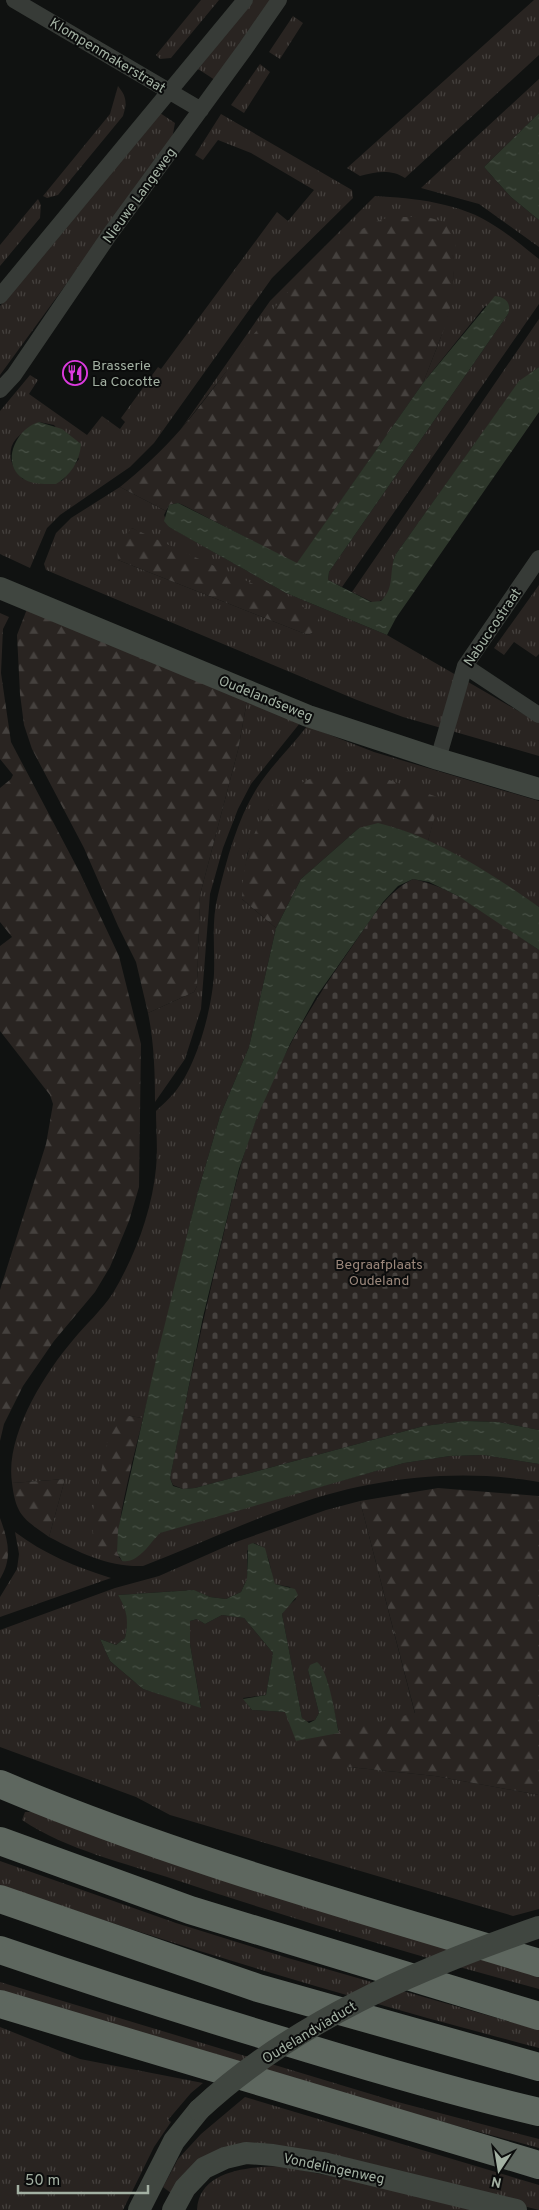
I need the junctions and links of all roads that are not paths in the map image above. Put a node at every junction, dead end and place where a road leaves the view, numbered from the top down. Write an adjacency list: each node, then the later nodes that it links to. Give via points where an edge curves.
1 (14, 0): 4 (street, Klompenmakerstraat)
2 (246, 0): 4 (street)
3 (278, 0): 5 (street, Nieuwe Langeweg)
4 (170, 92): 5 (street, Klompenmakerstraat); 6 (street)
5 (201, 110): 7 (street, Nieuwe Langeweg, via 110,234 14,375)
6 (0, 296)
7 (0, 390)
8 (539, 558): 10 (street, Nabuccostraat)
9 (0, 588): 12 (main road, Oudelandseweg, via 308,716)
10 (465, 666): 11 (street); 12 (street, Nabuccostraat)
11 (539, 716)
12 (438, 759): 13 (main road, Oudelandseweg)
13 (539, 789)
14 (0, 1784): 19 (highway, via 265,1881)
15 (0, 1841): 21 (highway, via 190,1910)
16 (0, 1899): 22 (highway, via 258,1988)
17 (539, 1927): 26 (main road, Oudelandviaduct, bridge, via 464,1953 382,1990 316,2025 256,2063 199,2110 174,2142)
18 (0, 1950): 23 (highway, via 90,1981 466,2096)
19 (538, 1962)
20 (0, 2004): 24 (highway)
21 (539, 2016)
22 (539, 2067)
23 (539, 2112)
24 (539, 2164)
25 (177, 2207): 27 (main road, Vondelingenweg, via 185,2188 204,2168 226,2158 246,2154 324,2164)
26 (138, 2209)
27 (516, 2210)

